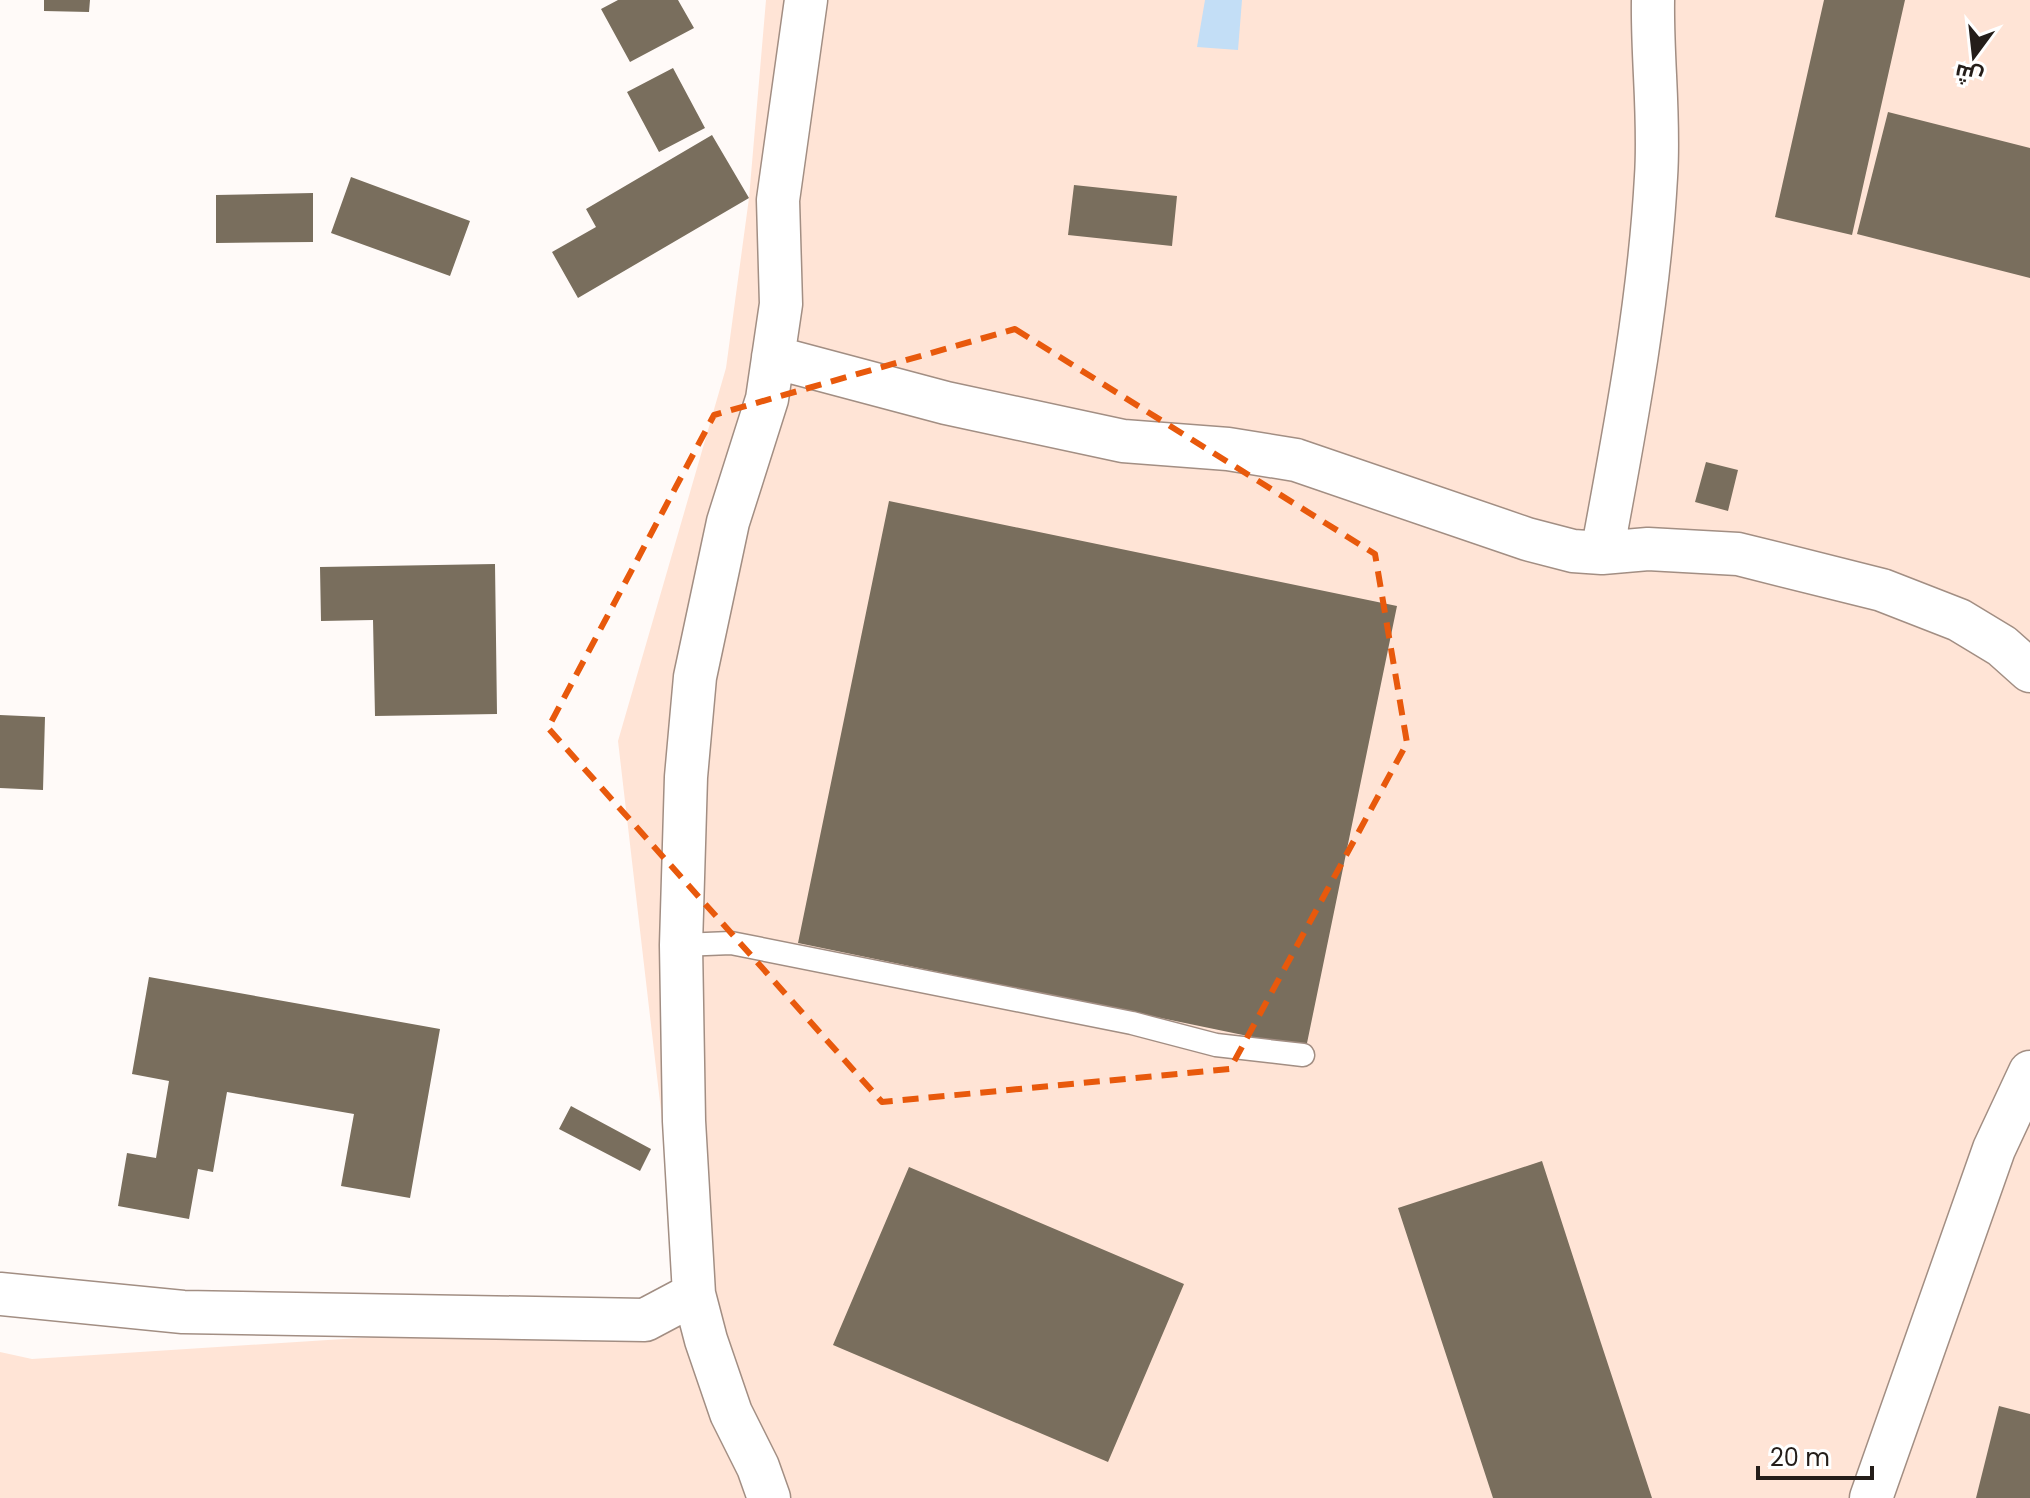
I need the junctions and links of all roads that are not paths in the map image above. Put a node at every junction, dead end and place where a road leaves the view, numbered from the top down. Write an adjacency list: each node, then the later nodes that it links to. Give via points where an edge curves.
1 (806, 0): 3 (street, via 778,200 781,304)
2 (1653, 0): 4 (street, via 1653,222 1634,381)
3 (773, 357): 4 (street, via 946,403 1123,441 1296,460 1527,539); 6 (street, via 767,399 728,522 695,677)
4 (1602, 553): 5 (street, via 1648,549 1738,554 1882,590 1959,620)
5 (2030, 671)
6 (681, 945): 7 (lane, via 731,943 1132,1023 1216,1045); 10 (street)
7 (1303, 1055)
8 (2030, 1072): 12 (street, via 1994,1149)
9 (0, 1294): 10 (street, via 183,1312 645,1320)
10 (694, 1294): 11 (street, via 731,1413)
11 (769, 1498)
12 (1871, 1498)

